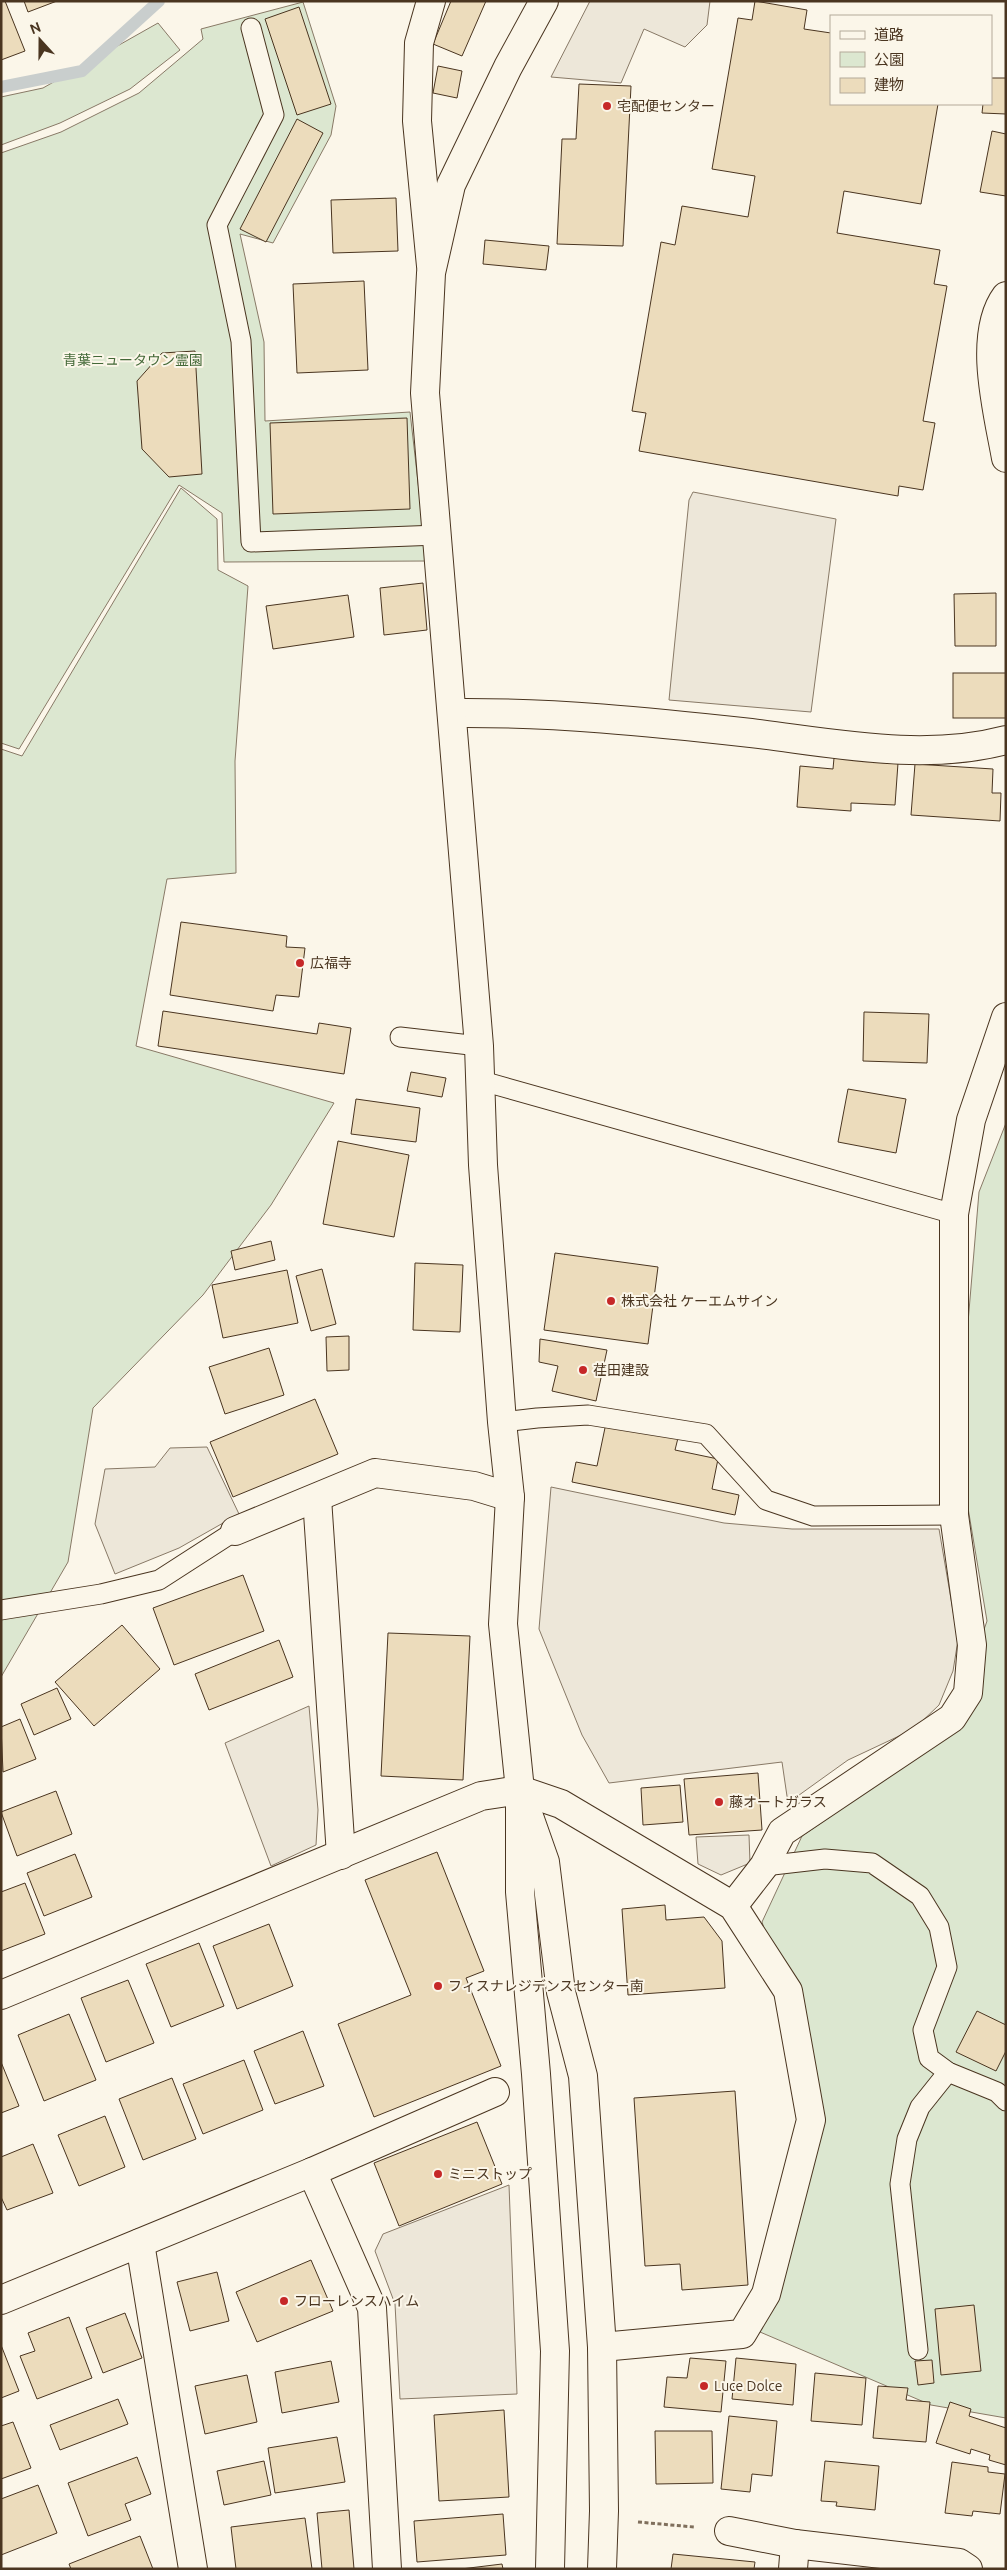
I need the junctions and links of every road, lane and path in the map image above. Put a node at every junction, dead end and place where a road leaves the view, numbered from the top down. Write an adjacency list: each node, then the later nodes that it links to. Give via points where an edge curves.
1 (430, 1): 4 (street, via 419,43 417,121)
2 (544, 1): 4 (street, via 451,185)
3 (251, 28): 7 (lane, via 274,115 217,225 241,341 251,542)
4 (431, 273): 7 (street, via 426,393)
5 (1006, 296): 6 (street, via 997,307 990,359)
6 (1006, 458)
7 (438, 535): 8 (street)
8 (453, 713): 9 (street, via 636,720 880,748 938,751); 12 (street)
9 (1006, 740)
10 (1006, 1017): 14 (street, via 971,1120)
11 (400, 1037): 12 (lane)
12 (479, 1046): 13 (street)
13 (482, 1081): 14 (lane); 15 (street, via 483,1165)
14 (954, 1214): 18 (street)
15 (502, 1422): 16 (street); 18 (lane, via 588,1416 706,1434 766,1500 813,1516)
16 (510, 1497): 17 (street, via 474,1486 376,1473); 21 (street, via 503,1624)
17 (317, 1498): 19 (street); 22 (street)
18 (954, 1515): 23 (street, via 972,1645 968,1693 952,1718 782,1832)
19 (235, 1531): 20 (lane, via 160,1580 101,1594)
20 (1, 1610)
21 (520, 1790): 22 (street, via 481,1796); 24 (street, via 560,1804); 32 (street, via 546,1862 561,1992 583,2076); 39 (street, via 520,1892 555,2351)
22 (341, 1855): 25 (street)
23 (764, 1866): 24 (street); 26 (lane, via 825,1859 872,1863 920,1896 939,1927 947,1967 923,2030 929,2058)
24 (733, 1906): 32 (street, via 788,1991 811,2120 766,2294 742,2334)
25 (1, 1995)
26 (948, 2072): 28 (lane, via 998,2092); 33 (lane, via 920,2107 907,2139 900,2184)
27 (495, 2092): 29 (street)
28 (1006, 2101)
29 (312, 2172): 30 (street); 38 (street, via 372,2308)
30 (140, 2243): 31 (street); 37 (street)
31 (1, 2300)
32 (602, 2346): 40 (street)
33 (918, 2350)
34 (635, 2521): 35 (path)
35 (729, 2531): 36 (street)
36 (794, 2556): 41 (street, via 959,2563)
37 (193, 2569)
38 (387, 2569)
39 (550, 2569)
40 (602, 2569)
41 (968, 2569)

